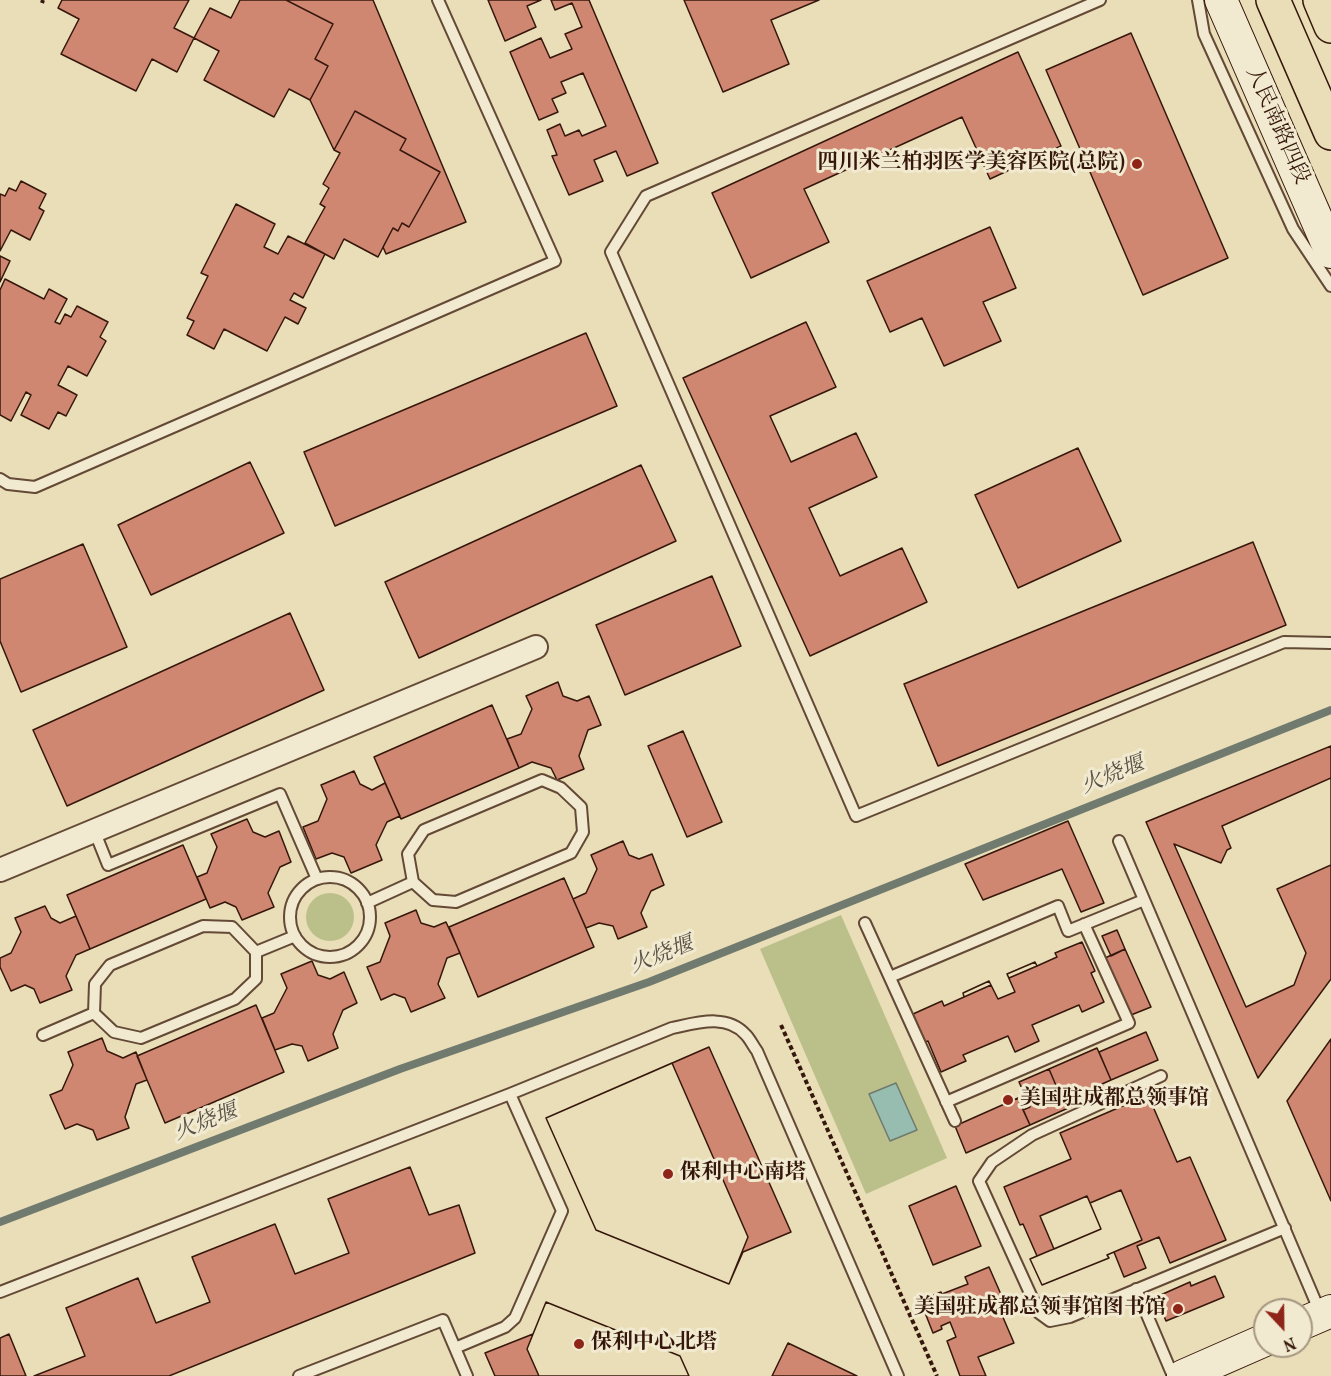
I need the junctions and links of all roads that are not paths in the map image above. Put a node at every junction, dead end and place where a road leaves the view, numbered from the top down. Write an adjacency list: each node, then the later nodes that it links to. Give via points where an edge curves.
1 (438, 0): 11 (lane, via 555,261 35,488)
2 (1100, 0): 12 (lane, via 646,196 611,252 856,816 1284,642)
3 (1198, 0): 10 (lane, via 1204,34 1293,229)
4 (1221, 0): 9 (street, 人民南路四段)
5 (1273, 0): 8 (main road)
6 (1320, 0): 7 (main road)
7 (1331, 26)
8 (1331, 133)
9 (1331, 252)
10 (1331, 286)
11 (0, 479)
12 (1331, 643)
13 (536, 647): 14 (street)
14 (94, 830): 16 (street); 17 (lane, via 108,865 280,794)
15 (1119, 841): 19 (lane)
16 (0, 870)
17 (317, 879): 20 (lane, via 343,880 355,886); 23 (lane, via 297,895 291,906)
18 (413, 882): 18 (lane, via 433,900 456,902 571,853 584,832 581,807 561,788 542,780 424,830 408,854); 20 (lane)
19 (1144, 900): 22 (lane); 32 (lane)
20 (367, 903): 23 (lane, via 366,935 347,953 321,956 309,951)
21 (865, 923): 25 (lane)
22 (1084, 924): 25 (lane, via 1068,931 1058,906); 30 (lane, via 1129,1023)
23 (295, 936): 24 (lane)
24 (256, 952): 26 (lane, via 256,979 234,999 141,1038 114,1032); 26 (lane, via 232,927 203,926 110,965 95,984)
25 (890, 977): 30 (lane)
26 (94, 1012): 27 (lane)
27 (42, 1035)
28 (1161, 1076): 33 (lane, via 1032,1135 992,1161 979,1180 1039,1313 1050,1322)
29 (510, 1094): 34 (lane); 37 (lane, via 562,1211 515,1318 505,1327); 40 (lane, via 672,1028 722,1021 745,1033 757,1051)
30 (946, 1102): 31 (lane)
31 (955, 1121)
32 (1285, 1228): 33 (lane); 35 (lane)
33 (1136, 1289): 41 (lane)
34 (0, 1292)
35 (1318, 1316)
36 (1253, 1345): 42 (street)
37 (455, 1348): 38 (lane, via 443,1320); 39 (lane)
38 (299, 1376)
39 (467, 1376)
40 (898, 1376)
41 (1173, 1376)
42 (1183, 1376)

